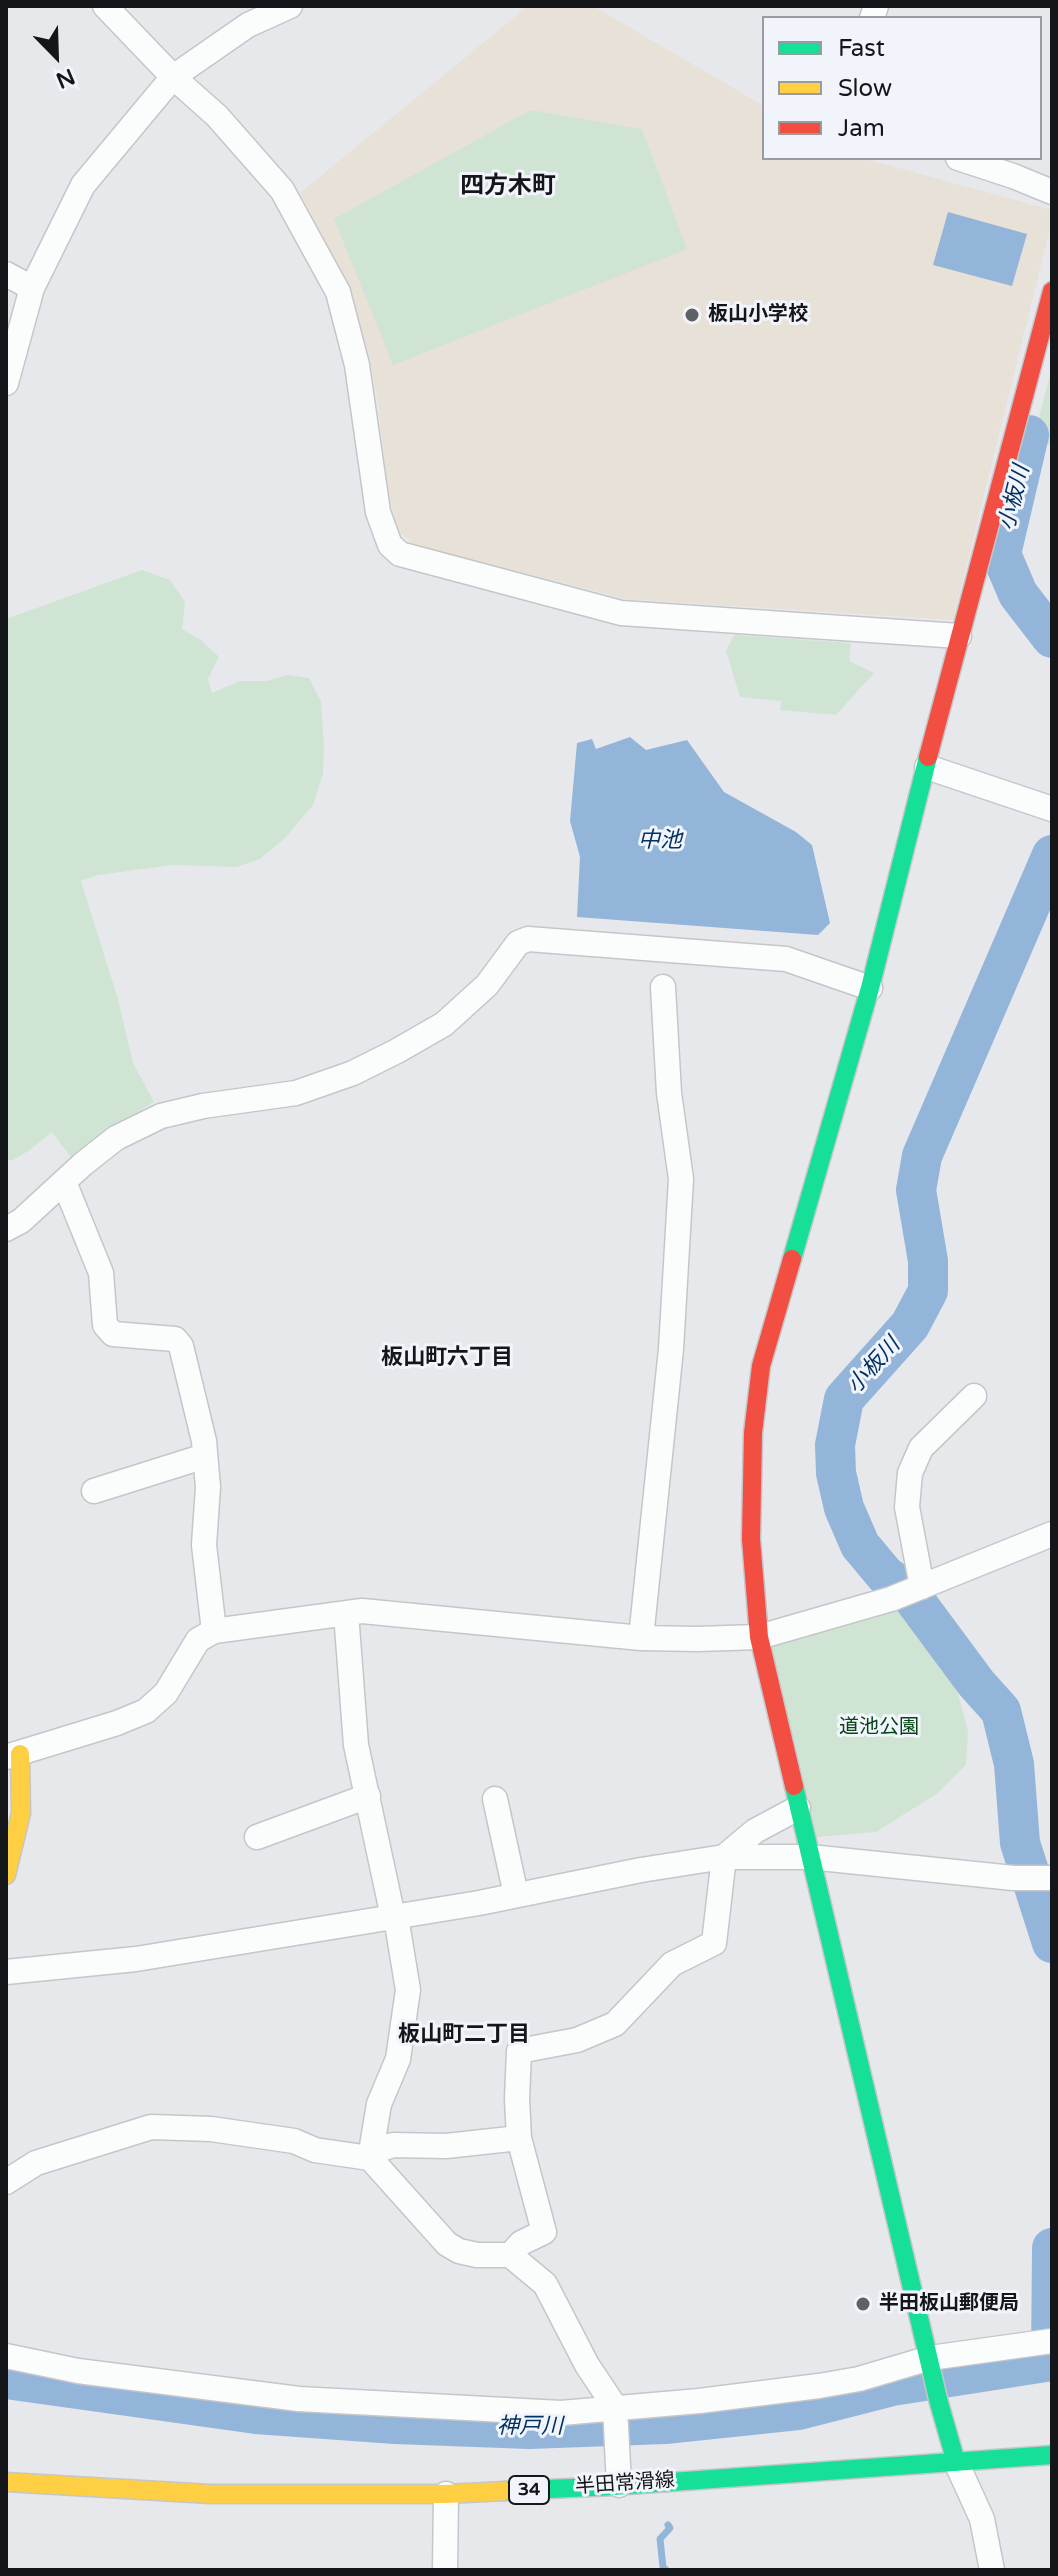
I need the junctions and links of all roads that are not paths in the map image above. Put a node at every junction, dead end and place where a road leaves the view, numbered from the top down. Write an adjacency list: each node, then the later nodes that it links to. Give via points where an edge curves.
1 (105, 6): 3 (street)
2 (290, 6): 3 (street, via 248,25)
3 (173, 77): 7 (street, via 83,185); 10 (street, via 217,116 282,190 338,292 357,365 378,512 390,545 400,554 621,613)
4 (964, 160): 5 (street)
5 (1052, 192)
6 (6, 274): 7 (street)
7 (32, 288): 9 (street)
8 (1052, 291): 10 (street)
9 (6, 383)
10 (959, 636): 11 (street)
11 (927, 767): 12 (street); 14 (street)
12 (1051, 809)
13 (663, 987): 25 (street, via 681,1179 671,1349)
14 (870, 988): 15 (street, via 786,959 528,939 518,943 487,985 444,1024 397,1051 296,1093 161,1116 116,1138); 24 (street, via 761,1366 751,1470)
15 (64, 1182): 16 (street); 18 (street, via 101,1273 105,1325 113,1334 175,1339 181,1346)
16 (6, 1229)
17 (974, 1396): 21 (street, via 921,1448 910,1473 907,1507)
18 (205, 1456): 19 (street); 23 (street, via 204,1545)
19 (94, 1491)
20 (1052, 1534): 21 (street)
21 (922, 1587): 24 (street)
22 (346, 1613): 23 (street); 25 (street); 27 (street, via 354,1727)
23 (214, 1631): 26 (street, via 198,1640 166,1693 146,1711)
24 (759, 1637): 25 (street); 29 (street)
25 (641, 1638)
26 (13, 1756): 33 (street, via 21,1813)
27 (368, 1796): 30 (street); 36 (street)
28 (495, 1799): 35 (street)
29 (798, 1808): 31 (street, via 755,1831); 32 (street)
30 (257, 1837)
31 (724, 1857): 32 (street); 35 (street); 38 (street, via 714,1943 672,1964 615,2024 577,2040 519,2051)
32 (810, 1857): 34 (street); 44 (street)
33 (6, 1875)
34 (1048, 1878)
35 (516, 1895): 36 (street)
36 (394, 1917): 37 (street, via 136,1959); 39 (street, via 408,1990 398,2059 379,2104)
37 (6, 1972)
38 (519, 2138): 39 (street, via 393,2145); 41 (street, via 544,2232)
39 (370, 2158): 40 (street, via 225,2131 151,2127 36,2163); 41 (street, via 447,2244 477,2255)
40 (6, 2182)
41 (510, 2255): 45 (street, via 545,2284)
42 (1048, 2342): 44 (street)
43 (6, 2356): 45 (street, via 78,2371 313,2400 561,2413)
44 (930, 2361): 45 (street, via 819,2386); 47 (street)
45 (616, 2410): 49 (street)
46 (1052, 2455): 47 (street, 半田常滑線 / 34)
47 (956, 2462): 49 (street, 半田常滑線 / 34); 52 (street, via 982,2519)
48 (6, 2482): 50 (street, 半田常滑線 / 34, via 210,2494)
49 (619, 2485): 50 (street, 半田常滑線 / 34)
50 (446, 2494): 51 (street)
51 (445, 2570)
52 (992, 2570)

